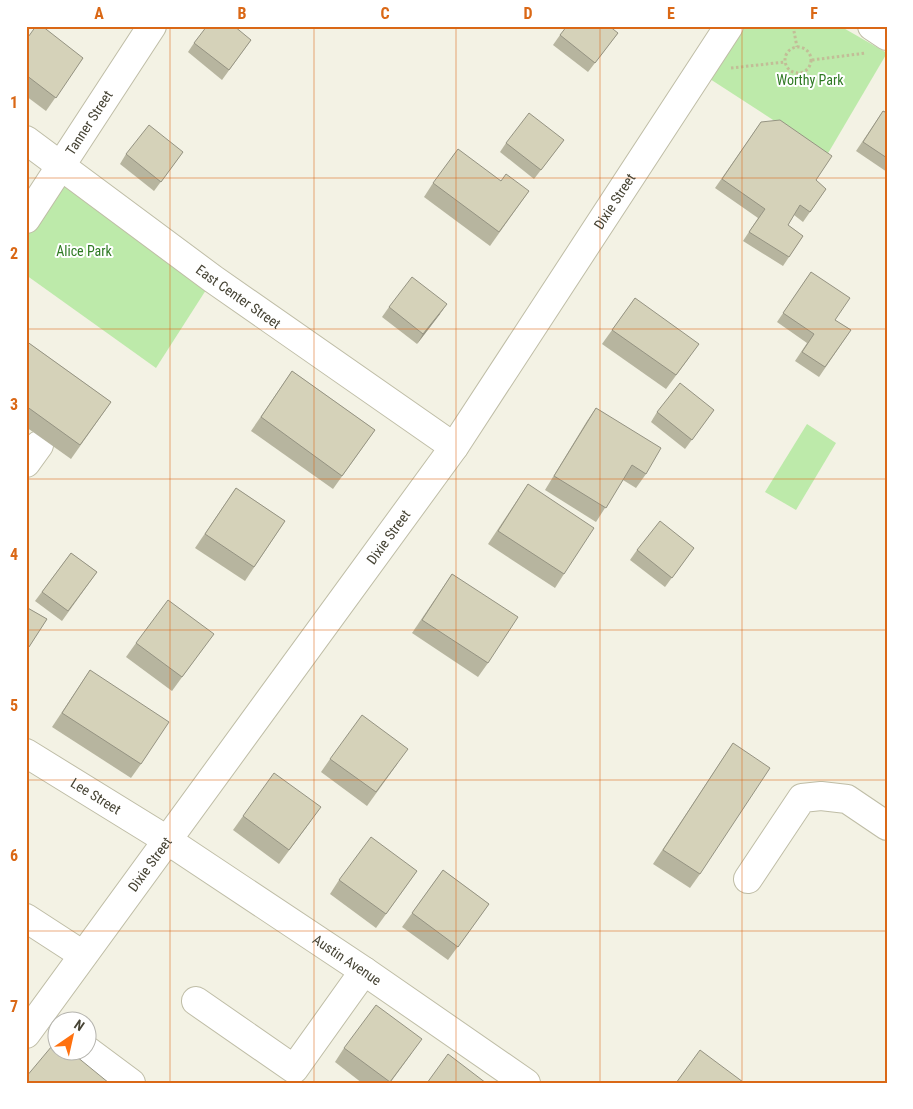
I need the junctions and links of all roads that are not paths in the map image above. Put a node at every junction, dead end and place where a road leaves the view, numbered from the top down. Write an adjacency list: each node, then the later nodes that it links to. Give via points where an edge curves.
1 (152, 26): 4 (street, Tanner Street)
2 (729, 26): 6 (street, Dixie Street)
3 (26, 140): 4 (street, East Center Street)
4 (61, 167): 5 (street, Tanner Street); 6 (street, East Center Street, via 213,280)
5 (26, 220)
6 (454, 447): 9 (street, Dixie Street)
7 (26, 753): 9 (street, Lee Street)
8 (887, 826): 10 (street, via 847,799 802,798)
9 (167, 840): 12 (street, Dixie Street); 13 (street, Austin Avenue)
10 (748, 879)
11 (26, 918): 12 (street)
12 (83, 955): 15 (street, Dixie Street)
13 (364, 971): 14 (street, via 294,1069); 18 (street, Austin Avenue)
14 (196, 1001)
15 (41, 1026)
16 (98, 1058): 17 (street)
17 (131, 1083)
18 (526, 1083)

